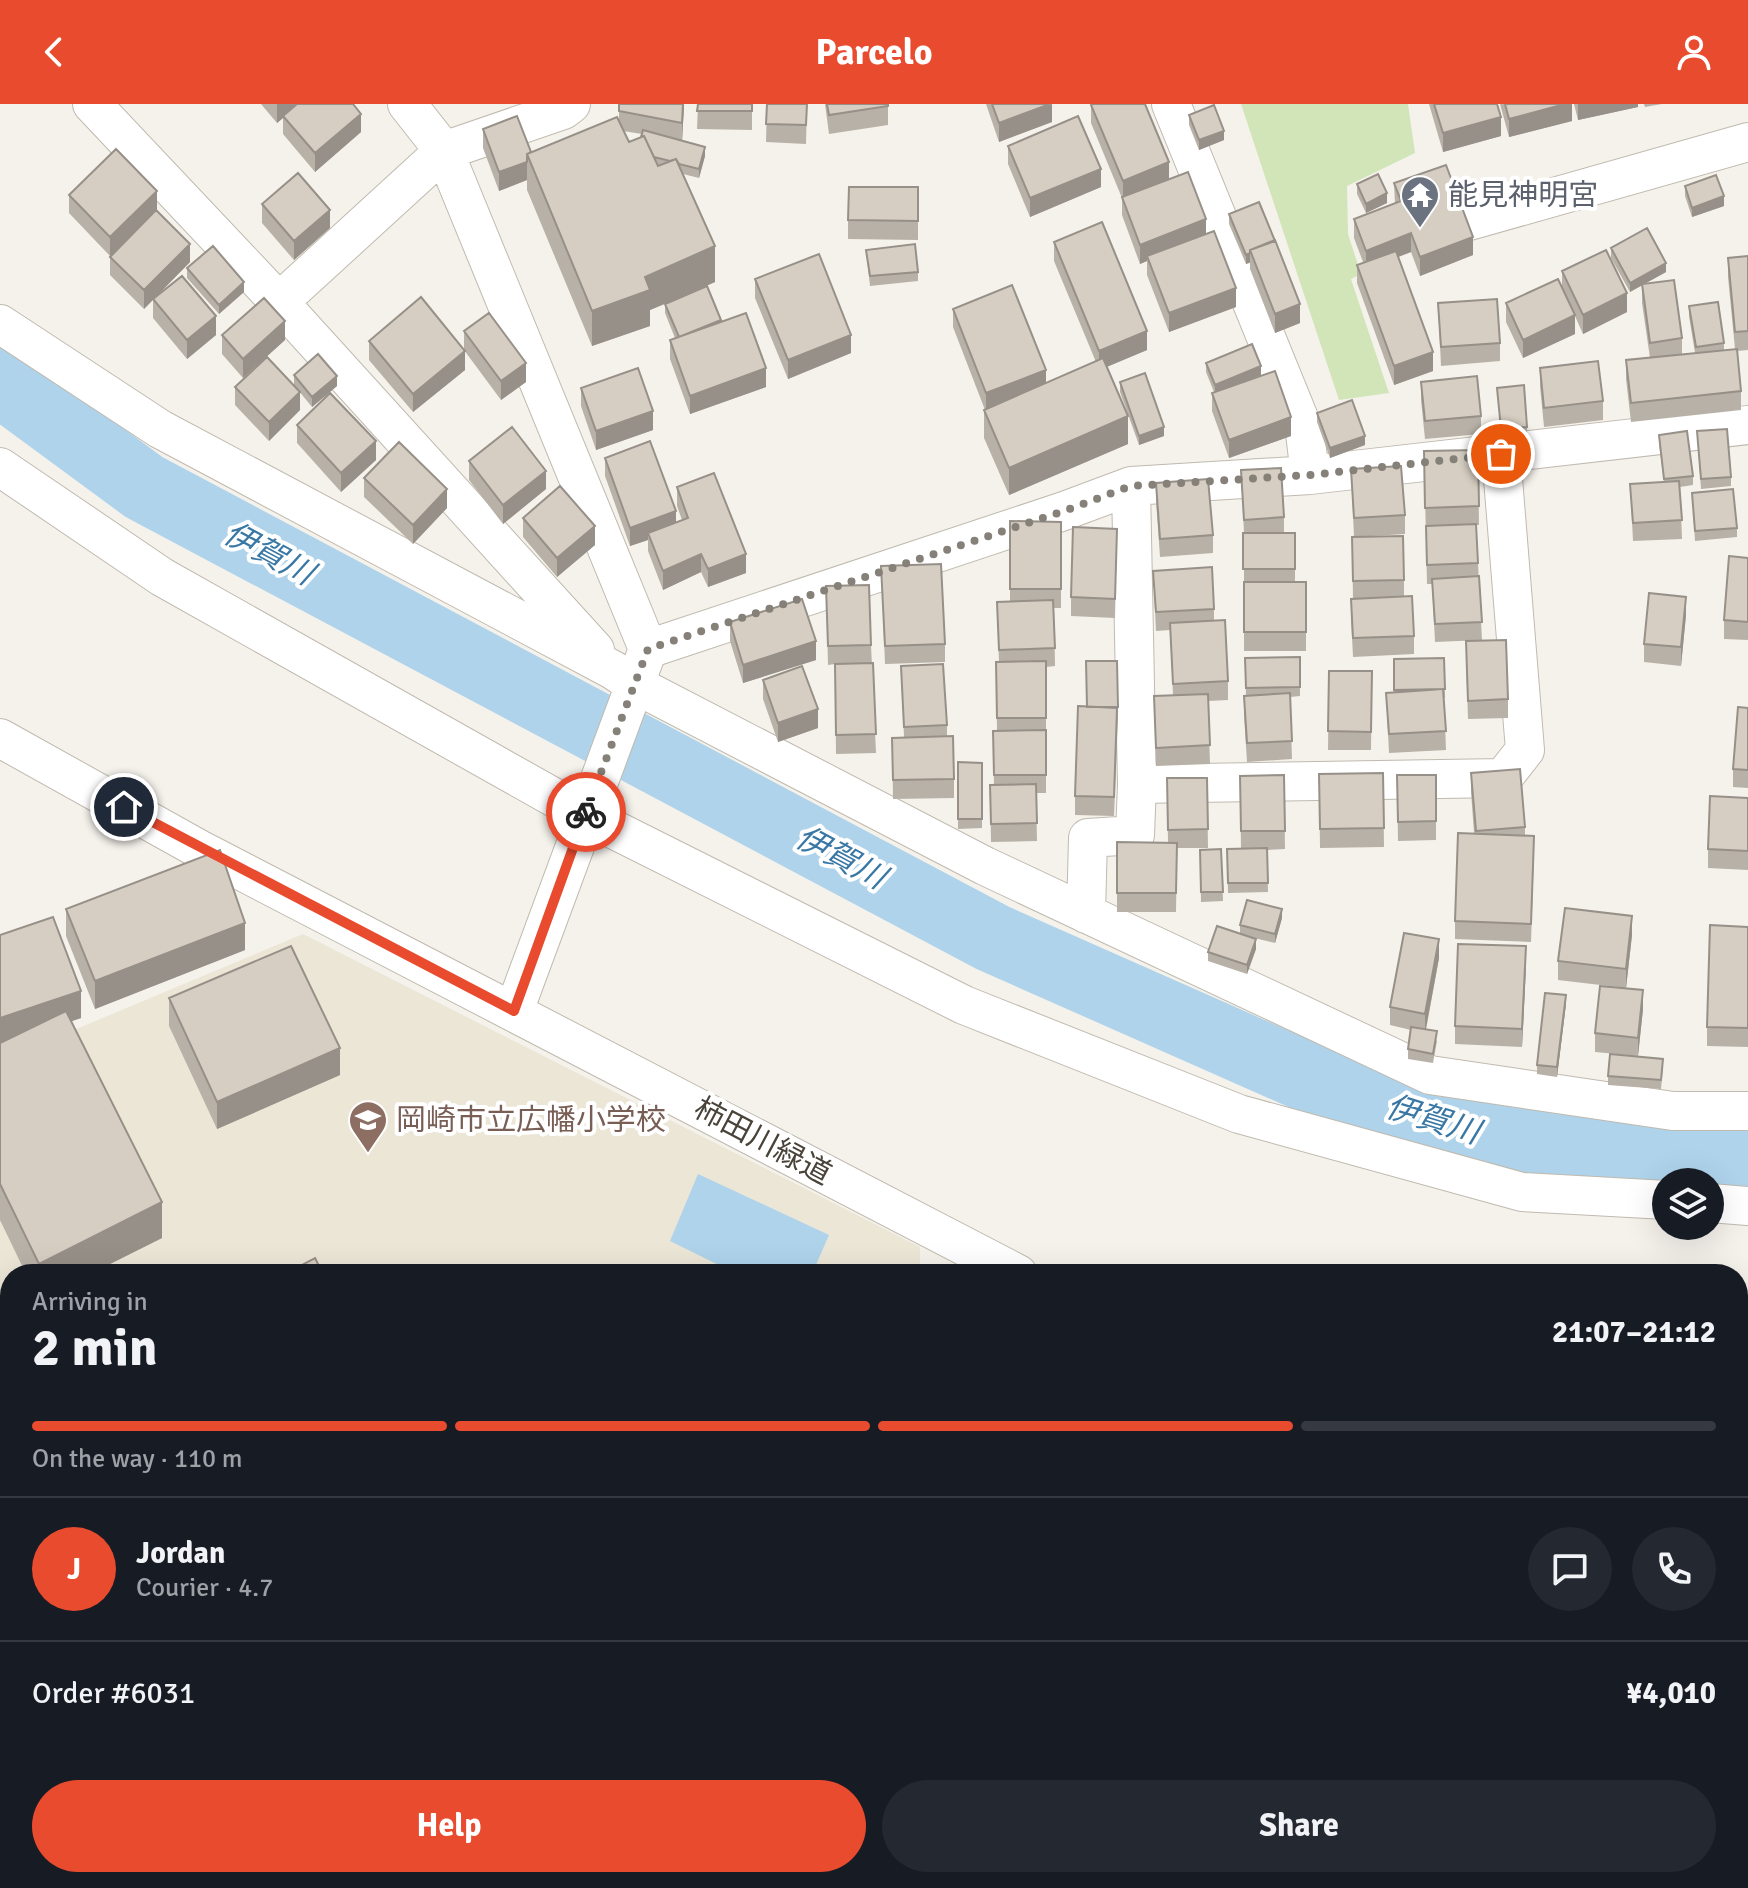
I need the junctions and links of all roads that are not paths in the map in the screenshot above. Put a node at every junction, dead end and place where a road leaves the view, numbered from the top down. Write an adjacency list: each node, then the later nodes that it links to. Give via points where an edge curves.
1 (92, 104): 8 (street)
2 (407, 104): 6 (street)
3 (571, 104): 6 (street)
4 (1171, 104): 13 (street, via 1305,433)
5 (1748, 142): 7 (street)
6 (444, 151): 8 (street); 15 (street)
7 (1469, 221)
8 (279, 302): 15 (street)
9 (0, 324): 15 (street, via 160,429)
10 (1748, 425): 11 (street)
11 (1501, 454): 13 (street); 17 (street, via 1525,750 1503,778)
12 (0, 467): 18 (street, via 162,577)
13 (1310, 475): 14 (street)
14 (1131, 486): 15 (street); 17 (street)
15 (632, 668): 18 (street); 19 (street, via 985,866)
16 (0, 738): 20 (street, 柿田川緑道, via 199,849)
17 (1137, 784): 19 (street, via 1135,835 1088,838)
18 (585, 815): 20 (street); 22 (street, via 964,1005 1239,1114 1522,1192)
19 (1086, 914): 21 (street, via 1430,1075 1673,1111)
20 (514, 1011): 25 (street, 柿田川緑道)
21 (1748, 1111)
22 (1652, 1199)
23 (1724, 1204): 24 (street)
24 (1748, 1206)
25 (956, 1258): 26 (street, 柿田川緑道)
26 (979, 1264)

